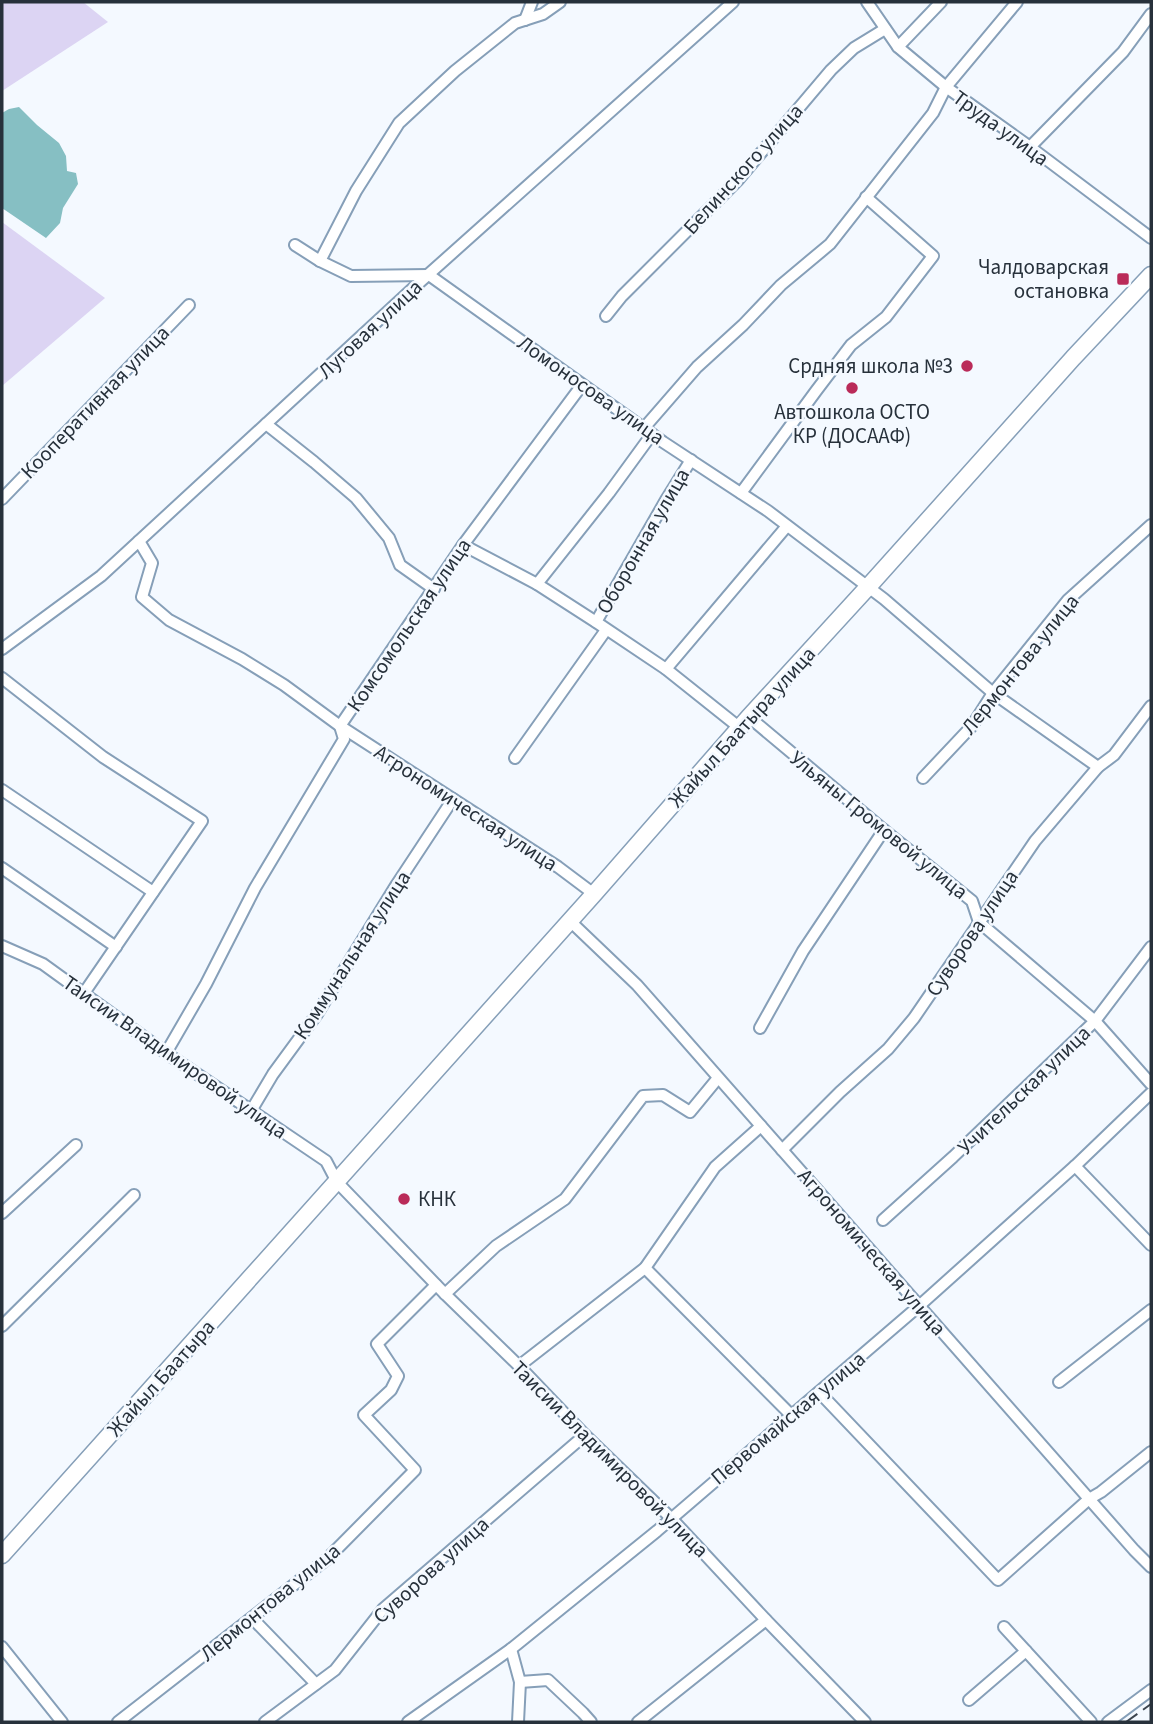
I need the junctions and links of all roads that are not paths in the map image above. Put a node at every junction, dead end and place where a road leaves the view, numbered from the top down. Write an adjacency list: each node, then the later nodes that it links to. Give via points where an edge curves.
1 (532, 2): 8 (street)
2 (560, 2): 8 (street)
3 (733, 2): 17 (street, Луговая улица)
4 (867, 2): 9 (street, Труда улица)
5 (941, 2): 10 (street)
6 (1017, 2): 11 (street)
7 (1151, 14): 12 (street, via 1123,52)
8 (525, 20): 16 (street, via 454,71 399,122)
9 (885, 29): 10 (street, Труда улица); 20 (street, Белинского улица, via 854,48 831,70 738,180)
10 (898, 47): 11 (street, Труда улица)
11 (946, 88): 12 (street, Труда улица); 13 (street, via 933,113)
12 (1030, 147): 14 (street, Труда улица)
13 (866, 197): 23 (street, via 830,244 697,367); 25 (street, via 933,256 886,317 852,345)
14 (1151, 238)
15 (295, 245): 16 (street)
16 (320, 261): 17 (street, via 351,276)
17 (429, 275): 21 (street, Ломоносова улица); 22 (street, Луговая улица)
18 (1151, 275): 32 (highway, Жайыл Баатыра улица)
19 (189, 305): 26 (street, Кооперативная улица)
20 (606, 316)
21 (582, 385): 23 (street, Ломоносова улица); 30 (street, Комсомольская улица)
22 (266, 424): 29 (street, Луговая улица); 33 (street, via 356,498 389,538 400,565)
23 (648, 431): 24 (street, Ломоносова улица); 31 (street, via 609,493)
24 (691, 460): 25 (street, Ломоносова улица); 34 (street, Оборонная улица)
25 (741, 493): 28 (street, Ломоносова улица)
26 (2, 499)
27 (1151, 525): 39 (street, Лермонтова улица, via 1068,600)
28 (787, 526): 32 (street, Ломоносова улица); 37 (street)
29 (139, 541): 36 (street, Луговая улица, via 101,576); 42 (street, Агрономическая улица, via 152,563 142,597 169,620 275,679)
30 (463, 545): 31 (street, Ульяны Громовой улица); 33 (street, Комсомольская улица)
31 (537, 584): 34 (street, Ульяны Громовой улица)
32 (868, 587): 39 (street, Ломоносова улица); 41 (highway, Жайыл Баатыра улица)
33 (434, 589): 42 (street, Комсомольская улица)
34 (596, 622): 35 (street, Ульяны Громовой улица)
35 (606, 630): 37 (street, Ульяны Громовой улица); 43 (street)
36 (2, 649)
37 (666, 669): 41 (street, Ульяны Громовой улица)
38 (2, 678): 50 (street, via 103,757 202,821)
39 (993, 693): 44 (street, Ломоносова улица); 45 (street, Лермонтова улица, via 972,726)
40 (1151, 706): 44 (street, Суворова улица, via 1114,755)
41 (744, 723): 48 (street, Ульяны Громовой улица); 51 (highway, Жайыл Баатыра улица)
42 (340, 726): 47 (street, Агрономическая улица); 60 (street, Комсомольская улица, via 344,739 255,888)
43 (515, 758)
44 (1098, 767): 53 (street, Суворова улица, via 1035,841)
45 (922, 778)
46 (2, 790): 50 (street)
47 (453, 799): 51 (street, Агрономическая улица); 64 (street, Коммунальная улица)
48 (884, 830): 53 (street, Ульяны Громовой улица, via 972,901); 59 (street, via 803,951)
49 (2, 868): 55 (street)
50 (153, 892): 55 (street)
51 (594, 894): 52 (highway, Жайыл Баатыра улица)
52 (570, 921): 61 (street, Агрономическая улица, via 637,985); 69 (highway, Жайыл Баатыра улица)
53 (979, 922): 58 (street, Ульяны Громовой улица); 67 (street, Суворова улица, via 888,1049)
54 (2, 946): 57 (street, Таисии Владимировой улица, via 43,964)
55 (116, 947): 57 (street)
56 (1151, 947): 58 (street, Учительская улица)
57 (84, 993): 60 (street, Таисии Владимировой улица)
58 (1095, 1021): 62 (street, Ульяны Громовой улица); 72 (street, Учительская улица)
59 (760, 1028)
60 (166, 1052): 64 (street, Таисии Владимировой улица)
61 (718, 1079): 65 (street, Агрономическая улица); 75 (street, Лермонтова улица, via 690,1112 663,1095 643,1096 565,1199)
62 (1151, 1084)
63 (1151, 1093): 68 (street, Первомайская улица)
64 (251, 1111): 69 (street, Таисии Владимировой улица, via 326,1161)
65 (761, 1126): 67 (street, Агрономическая улица); 74 (street, via 715,1167)
66 (76, 1145): 71 (street)
67 (782, 1150): 76 (street, Агрономическая улица)
68 (1076, 1166): 73 (street); 76 (street, Первомайская улица)
69 (337, 1182): 75 (street, Таисии Владимировой улица); 87 (highway, Жайыл Баатыра)
70 (134, 1195): 78 (street)
71 (2, 1213)
72 (883, 1220)
73 (1151, 1245)
74 (645, 1268): 79 (street); 82 (street)
75 (441, 1290): 79 (street, Таисии Владимировой улица); 89 (street, Лермонтова улица, via 377,1344 398,1376 391,1390 364,1415 415,1470 327,1559)
76 (919, 1306): 81 (street, Первомайская улица); 85 (street, Агрономическая улица)
77 (1151, 1310): 80 (street)
78 (2, 1326)
79 (519, 1366): 83 (street, Таисии Владимировой улица)
80 (1059, 1382)
81 (819, 1392): 82 (street, Первомайская улица); 85 (street, via 998,1580)
82 (791, 1415): 86 (street, Первомайская улица)
83 (585, 1434): 86 (street, Таисии Владимировой улица); 96 (street, Суворова улица, via 383,1609 335,1670)
84 (1151, 1452): 85 (street)
85 (1090, 1499): 88 (street, Агрономическая улица)
86 (671, 1518): 90 (street, Таисии Владимировой улица); 93 (street, Первомайская улица)
87 (3, 1551)
88 (1151, 1567)
89 (252, 1618): 96 (street); 100 (street, Лермонтова улица)
90 (766, 1620): 105 (street); 106 (street, Таисии Владимировой улица)
91 (1004, 1627): 94 (street)
92 (2, 1647): 99 (street)
93 (511, 1649): 95 (street); 102 (street, Первомайская улица)
94 (1026, 1651): 98 (street); 107 (street)
95 (520, 1682): 103 (street); 104 (street, via 548,1680)
96 (317, 1684): 101 (street, Суворова улица)
97 (1151, 1690): 108 (street)
98 (969, 1700)
99 (62, 1722)
100 (118, 1722)
101 (265, 1722)
102 (408, 1722)
103 (518, 1722)
104 (591, 1722)
105 (638, 1722)
106 (865, 1722)
107 (1091, 1722)
108 (1108, 1722)

